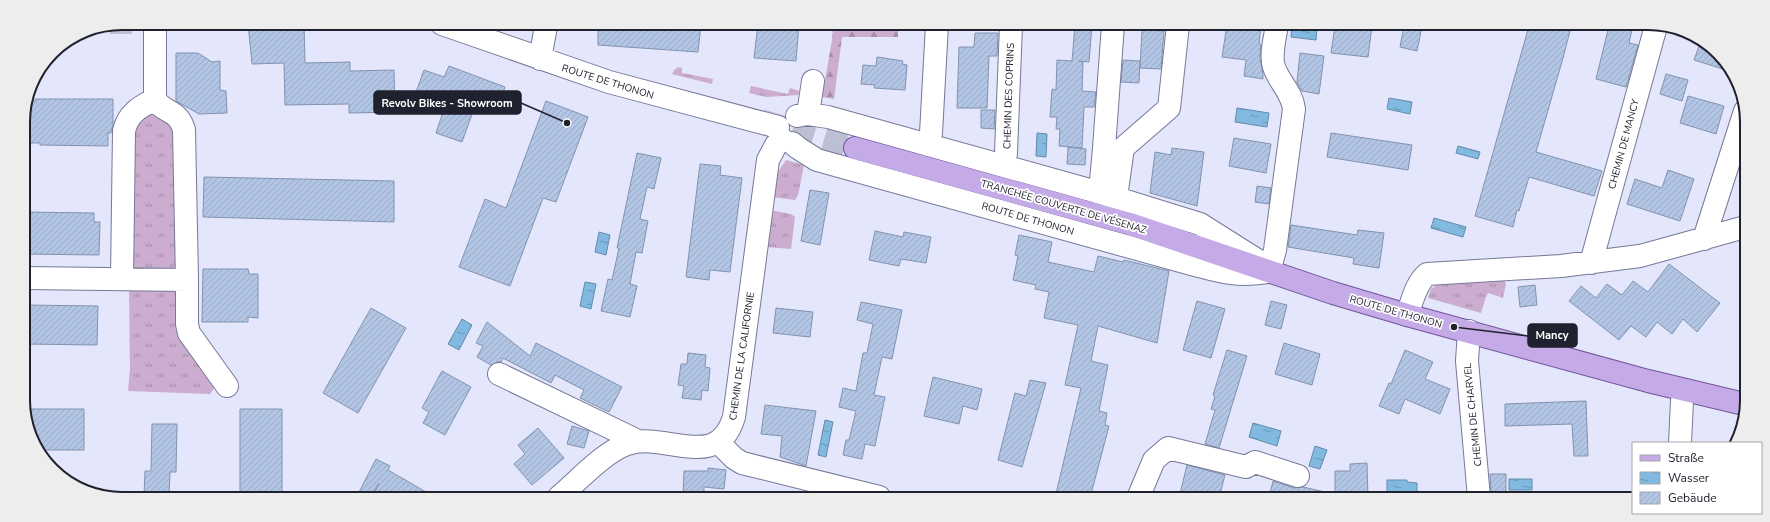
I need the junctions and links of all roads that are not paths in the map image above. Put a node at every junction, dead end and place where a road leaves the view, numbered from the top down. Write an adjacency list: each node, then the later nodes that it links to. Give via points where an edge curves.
1 (155, 30): 12 (street)
2 (459, 30): 10 (street, ROUTE DE THONON)
3 (545, 30): 10 (street)
4 (937, 30): 16 (street, via 931,133)
5 (1011, 30): 18 (street, CHEMIN DES COPRINS)
6 (1113, 30): 19 (street, via 1101,181)
7 (1177, 30): 19 (street, via 1169,108 1123,148)
8 (1276, 30): 23 (street, via 1272,60 1291,96 1294,109 1275,250)
9 (1655, 31): 22 (street, CHEMIN DE MANCY)
10 (540, 59): 15 (street, ROUTE DE THONON)
11 (813, 81): 13 (street)
12 (155, 99): 25 (street, via 136,109 126,123 124,131); 26 (street, via 179,118 184,130)
13 (803, 115): 15 (street, CHEMIN DE LA CALIFORNIE, via 805,131 801,139); 16 (street, ROUTE DE THONON, via 828,116)
14 (1740, 127): 21 (street)
15 (784, 136): 23 (street, ROUTE DE THONON, via 817,160 1226,273 1250,275); 34 (street, CHEMIN DE LA CALIFORNIE, via 768,160 734,417 731,427)
16 (928, 145): 18 (street, ROUTE DE THONON)
17 (855, 148): 23 (main road, TRANCHÉE COUVERTE DE VÉSENAZ, via 1130,224)
18 (1004, 166): 19 (street, ROUTE DE THONON)
19 (1106, 194): 23 (street, ROUTE DE THONON, via 1200,224 1257,260)
20 (1740, 228): 21 (street)
21 (1704, 239): 22 (street, via 1640,256)
22 (1591, 263): 27 (street, via 1427,274 1418,286)
23 (1269, 272): 27 (main road, ROUTE DE THONON)
24 (30, 278): 25 (street)
25 (122, 279): 26 (street)
26 (187, 280): 30 (street, via 188,333)
27 (1407, 315): 28 (main road, ROUTE DE THONON)
28 (1469, 332): 31 (main road, ROUTE DE THONON); 40 (street, CHEMIN DE CHARVEL, via 1466,360)
29 (499, 374): 33 (street)
30 (227, 386)
31 (1685, 390): 32 (main road, ROUTE DE THONON); 35 (street)
32 (1740, 403)
33 (638, 441): 34 (street, via 668,442 700,448); 37 (street, via 611,453)
34 (718, 442): 38 (street, via 742,463)
35 (1680, 442)
36 (1298, 476): 39 (street, via 1255,462 1246,467 1168,448 1154,460)
37 (565, 492)
38 (854, 492)
39 (1141, 492)
40 (1478, 492)

